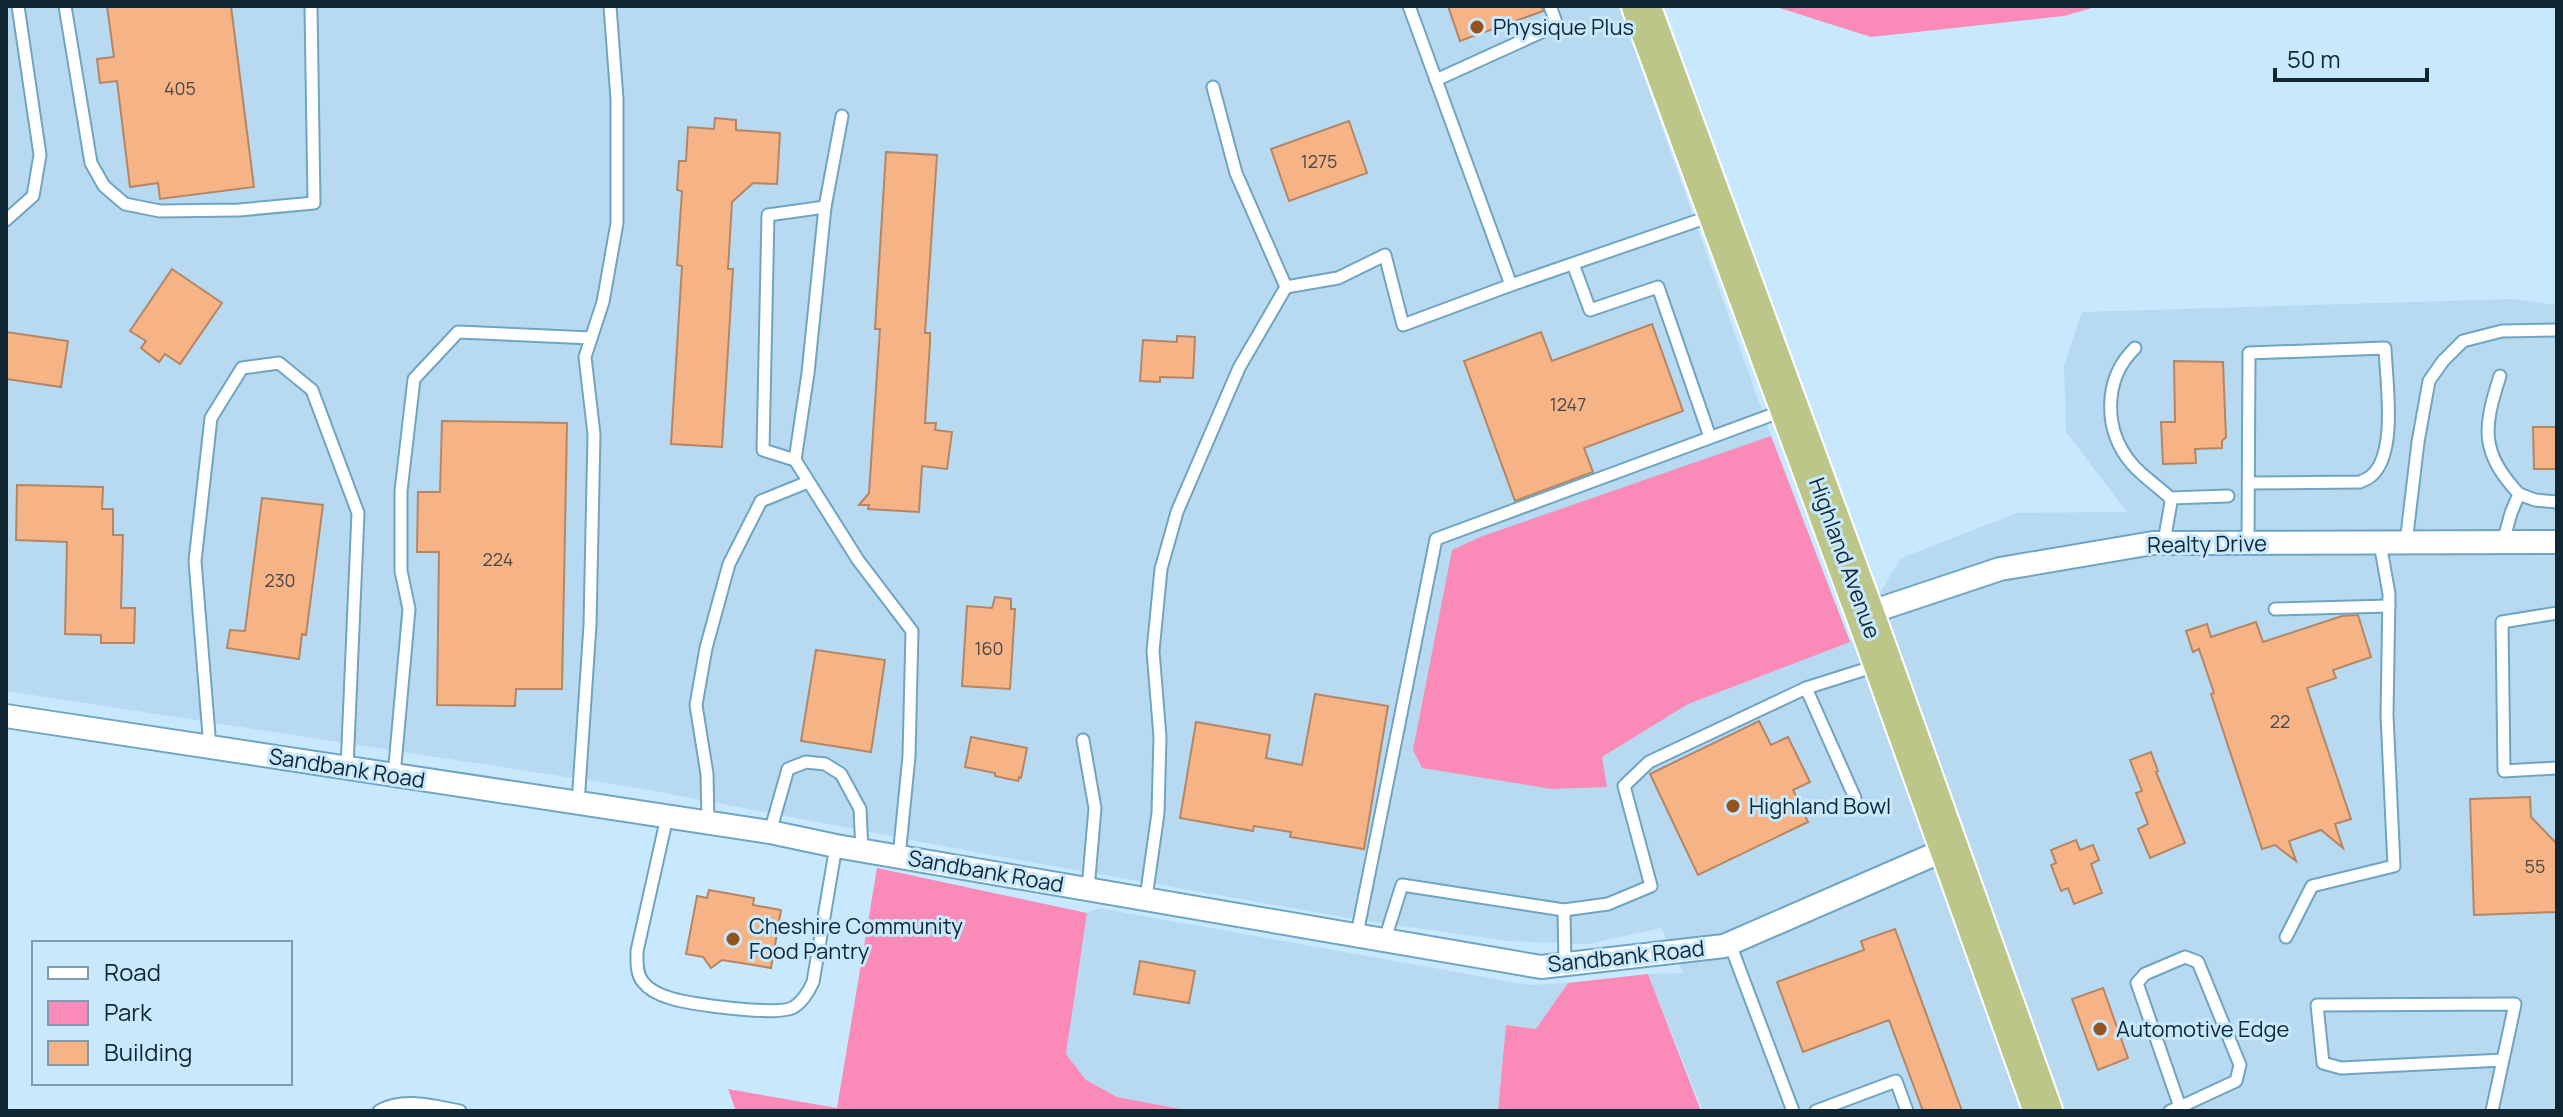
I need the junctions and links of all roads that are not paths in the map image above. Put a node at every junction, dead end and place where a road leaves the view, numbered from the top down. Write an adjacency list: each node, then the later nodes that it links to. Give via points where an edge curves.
1 (18, 6): 13 (lane, via 40,155 33,196)
2 (65, 6): 3 (lane, via 91,163 104,186 125,204 176,211 314,203)
3 (311, 6)
4 (610, 6): 18 (lane, via 617,223)
5 (1409, 6): 8 (lane)
6 (1550, 6): 8 (lane, via 1557,25)
7 (1641, 6): 12 (highway, Highland Avenue)
8 (1436, 80): 15 (lane)
9 (1213, 87): 16 (lane, via 1236,173)
10 (842, 116): 11 (lane)
11 (825, 207): 23 (lane); 23 (lane, via 768,215 763,450)
12 (1718, 214): 14 (lane); 21 (highway, Highland Avenue)
13 (6, 220)
14 (1573, 264): 15 (lane); 22 (lane, via 1590,310 1658,287)
15 (1511, 285): 16 (lane, via 1403,325 1385,255 1338,278)
16 (1286, 287): 58 (lane, via 1239,368 1177,512 1161,569 1153,651 1160,737 1158,813)
17 (2557, 330): 35 (lane, via 2502,331 2463,341 2443,361 2429,381)
18 (591, 338): 47 (lane, via 458,332 414,379 401,491 401,571 409,609); 49 (lane, via 585,357 594,434 590,625)
19 (2135, 348): 28 (lane, via 2119,365 2114,381 2112,428 2131,464)
20 (2500, 376): 26 (lane, via 2487,422 2488,443 2495,463)
21 (1789, 408): 22 (lane); 39 (highway, Highland Avenue)
22 (1710, 437): 60 (lane, via 1436,539)
23 (795, 460): 24 (lane)
24 (808, 482): 51 (lane, via 761,501 729,564 696,705 707,774); 56 (lane, via 912,631 909,756)
25 (2249, 483): 25 (lane, via 2249,353 2385,348 2386,442 2371,477 2360,482); 33 (lane)
26 (2519, 494): 29 (lane); 31 (lane)
27 (2228, 496): 28 (lane)
28 (2170, 498): 30 (lane)
29 (2557, 502)
30 (2164, 542): 33 (street, Realty Drive); 39 (street, Realty Drive, via 2000,569)
31 (2503, 542): 32 (street, Realty Drive); 35 (street, Realty Drive)
32 (2557, 542)
33 (2248, 543): 34 (street, Realty Drive)
34 (2380, 543): 35 (street, Realty Drive); 36 (lane)
35 (2406, 543)
36 (2389, 606): 37 (lane); 61 (lane, via 2387,715 2394,866 2312,886)
37 (2275, 609)
38 (2557, 613): 46 (lane, via 2502,622 2502,637 2504,771)
39 (1865, 614): 40 (highway, Highland Avenue)
40 (1883, 664): 41 (lane); 54 (highway, Highland Avenue)
41 (1806, 688): 48 (lane); 59 (lane, via 1649,762 1624,786 1651,886 1608,904)
42 (6, 716): 44 (street, Sandbank Road)
43 (1083, 740): 57 (lane, via 1095,808)
44 (210, 748): 45 (street, Sandbank Road); 45 (lane, via 195,561 211,418 242,368 279,363 312,390 358,513)
45 (347, 768): 47 (street, Sandbank Road)
46 (2557, 768)
47 (394, 776): 49 (street, Sandbank Road)
48 (1855, 798)
49 (578, 804): 50 (street, Sandbank Road)
50 (667, 817): 51 (street, Sandbank Road); 53 (lane, via 637,951 643,982 673,999 767,1011 793,1008 813,982)
51 (708, 824): 52 (street, Sandbank Road)
52 (770, 832): 53 (street, Sandbank Road); 55 (lane, via 788,769 806,762 825,764 841,774 860,809)
53 (836, 846): 55 (street, Sandbank Road)
54 (1949, 848): 63 (street, Sandbank Road); 72 (highway, Highland Avenue)
55 (862, 851): 56 (street, Sandbank Road)
56 (899, 857): 57 (street, Sandbank Road)
57 (1088, 889): 58 (street, Sandbank Road)
58 (1146, 898): 60 (street, Sandbank Road)
59 (1564, 910): 62 (lane, via 1402,885); 64 (lane)
60 (1357, 934): 62 (street, Sandbank Road)
61 (2286, 937)
62 (1385, 939): 64 (street, Sandbank Road, via 1541,967)
63 (1730, 944): 64 (street, Sandbank Road); 69 (lane)
64 (1565, 964)
65 (2503, 1060): 65 (lane, via 2515,1004 2317,1005 2323,1063 2341,1068); 73 (lane)
66 (2175, 1109): 66 (lane, via 2137,983 2145,974 2185,957 2198,962 2240,1065 2236,1081)
67 (379, 1111): 68 (lane, via 391,1104 424,1104)
68 (460, 1111)
69 (1793, 1111)
70 (1816, 1111): 71 (lane, via 1896,1081)
71 (1907, 1111)
72 (2043, 1111)
73 (2492, 1111)

